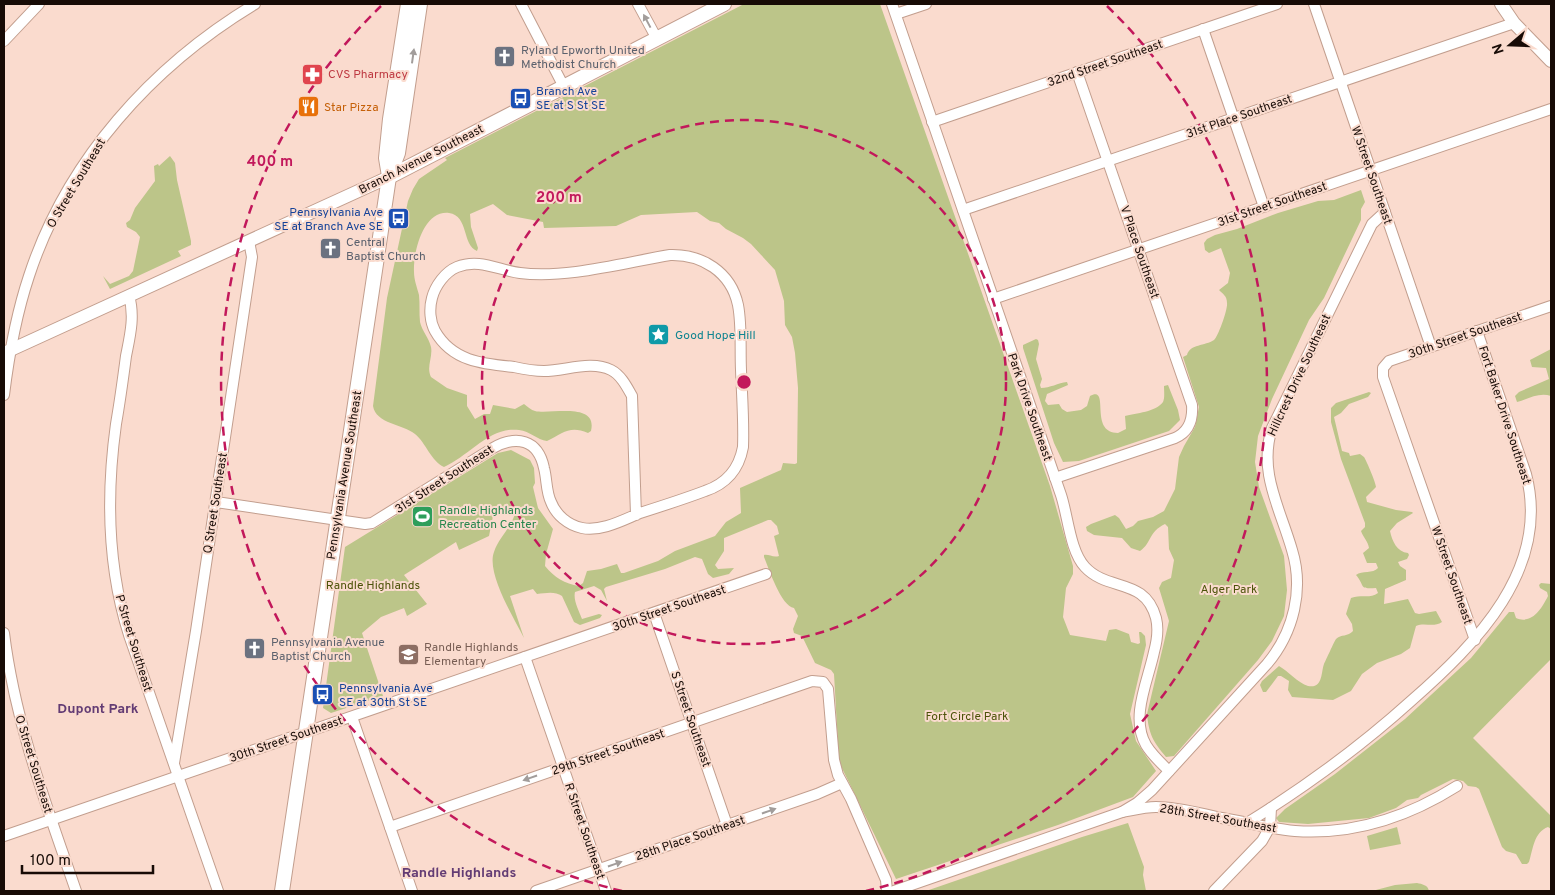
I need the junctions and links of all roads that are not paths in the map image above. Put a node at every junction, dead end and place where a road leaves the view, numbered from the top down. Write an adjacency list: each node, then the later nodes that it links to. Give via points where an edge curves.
1 (40, 4): 17 (street)
2 (256, 4): 38 (street, O Street Southeast, via 213,31 167,68 97,146 41,244)
3 (408, 4): 27 (highway, Pennsylvania Avenue Southeast, via 387,148)
4 (420, 4): 27 (highway, Pennsylvania Avenue Southeast, one-way to 4, via 398,153)
5 (521, 4): 21 (street)
6 (638, 4): 16 (street, one-way to 6)
7 (724, 4): 16 (highway, Branch Avenue Southeast)
8 (892, 4): 13 (street, Park Drive Southeast)
9 (926, 4): 13 (street)
10 (1277, 4): 15 (street, 32nd Street Southeast)
11 (1314, 4): 20 (street, W Street Southeast)
12 (1501, 4): 14 (main road)
13 (896, 14): 24 (street, Park Drive Southeast)
14 (1514, 23): 18 (main road); 20 (street, 31st Place Southeast)
15 (1203, 29): 19 (street, 32nd Street Southeast); 23 (street)
16 (657, 38): 21 (highway, Branch Avenue Southeast)
17 (4, 41)
18 (1551, 61)
19 (1077, 72): 24 (street, 32nd Street Southeast); 25 (street, V Place Southeast)
20 (1341, 82): 23 (street, 31st Place Southeast); 26 (street, W Street Southeast)
21 (564, 87): 27 (highway, Branch Avenue Southeast)
22 (1551, 109): 26 (street, 31st Street Southeast)
23 (1233, 118): 25 (street, 31st Place Southeast); 28 (street)
24 (932, 122): 29 (street, Park Drive Southeast)
25 (1109, 160): 29 (street, 31st Place Southeast); 32 (street, V Place Southeast)
26 (1371, 170): 28 (street, 31st Street Southeast); 30 (street, W Street Southeast)
27 (390, 177): 31 (main road, Branch Avenue Southeast); 44 (highway, Pennsylvania Avenue Southeast)
28 (1264, 207): 32 (street, 31st Street Southeast)
29 (963, 210): 34 (street, Park Drive Southeast)
30 (1385, 212): 37 (street, W Street Southeast); 55 (street, Hillcrest Drive Southeast, via 1372,224 1308,352 1269,440 1269,480 1296,569 1296,595 1289,627 1282,644 1267,664)
31 (249, 241): 33 (main road, Branch Avenue Southeast); 42 (street, Q Street Southeast, via 252,257)
32 (1139, 249): 34 (street, 31st Street Southeast); 41 (street, V Place Southeast, via 1192,405 1191,420 1179,436)
33 (129, 296): 38 (main road, Branch Avenue Southeast); 53 (street, P Street Southeast, via 132,318 111,468 111,551 125,623)
34 (993, 299): 41 (street, Park Drive Southeast)
35 (1551, 306): 36 (street, 30th Street Southeast)
36 (1477, 331): 37 (street, 30th Street Southeast); 48 (street, Fort Baker Drive Southeast, via 1526,474 1531,509 1527,542 1517,574 1494,616)
37 (1431, 347): 39 (street, 30th Street Southeast, via 1389,361)
38 (7, 351): 40 (street, O Street Southeast)
39 (1383, 368): 48 (street, W Street Southeast, via 1383,377)
40 (4, 395)
41 (1055, 478): 55 (street, Park Drive Southeast, via 1074,547 1082,564 1100,578 1136,590 1155,615 1157,640 1140,720 1146,745)
42 (216, 502): 44 (street, 31st Street Southeast); 53 (street, Q Street Southeast)
43 (636, 515): 43 (street, 31st Street Southeast, via 632,396 624,381 612,370 596,366 544,371 486,364 456,354 445,346 432,325 431,307 436,287 452,269 472,262 518,272 551,274 676,255 693,258 715,268 731,287 739,314 743,447 739,460 730,475 712,489); 44 (street, 31st Street Southeast, via 596,528 570,523 551,503 539,454 528,443 512,440 502,442 379,520 365,524)
44 (337, 520): 52 (highway, Pennsylvania Avenue Southeast)
45 (766, 574): 46 (street, 30th Street Southeast)
46 (654, 613): 49 (street, 30th Street Southeast); 51 (street, S Street Southeast)
47 (4, 633): 63 (street, O Street Southeast, via 21,723)
48 (1475, 640): 61 (street, Fort Baker Drive Southeast, via 1374,734)
49 (525, 657): 50 (street, 30th Street Southeast); 54 (street, R Street Southeast)
50 (352, 717): 52 (street, 30th Street Southeast); 66 (street)
51 (692, 723): 54 (street, 29th Street Southeast); 57 (street, 29th Street Southeast, via 820,680 829,693 834,760); 65 (street, S Street Southeast)
52 (305, 733): 56 (street, 30th Street Southeast); 72 (highway, Pennsylvania Avenue Southeast)
53 (174, 764): 56 (street, P Street Southeast)
54 (563, 767): 66 (street, 29th Street Southeast, one-way to 66); 69 (street, R Street Southeast)
55 (1169, 771): 59 (street, Hillcrest Drive Southeast)
56 (178, 776): 63 (street, 30th Street Southeast); 71 (street, P Street Southeast)
57 (842, 783): 65 (street, 28th Place Southeast, one-way to 57); 76 (street, via 886,880)
58 (1457, 786): 67 (street, 28th Street Southeast, via 1414,810 1372,824 1312,831)
59 (1152, 790): 60 (street, via 1152,798); 62 (street, Hillcrest Drive Southeast)
60 (1166, 808): 62 (street, 28th Street Southeast); 64 (street, 28th Street Southeast)
61 (1271, 808): 64 (street, Fort Baker Drive Southeast); 67 (street)
62 (1122, 812): 77 (street, 28th Street Southeast)
63 (51, 820): 68 (street, 30th Street Southeast); 70 (street, O Street Southeast)
64 (1247, 823): 67 (street, 28th Street Southeast)
65 (727, 825): 69 (street, 28th Place Southeast, one-way to 65)
66 (390, 827): 73 (street)
67 (1270, 827): 78 (street, via 1262,841)
68 (4, 836)
69 (598, 870): 74 (street, 28th Place Southeast); 75 (street, R Street Southeast)
70 (76, 891)
71 (218, 891)
72 (282, 891)
73 (412, 891)
74 (536, 891)
75 (606, 891)
76 (887, 891)
77 (894, 891)
78 (1214, 891)

